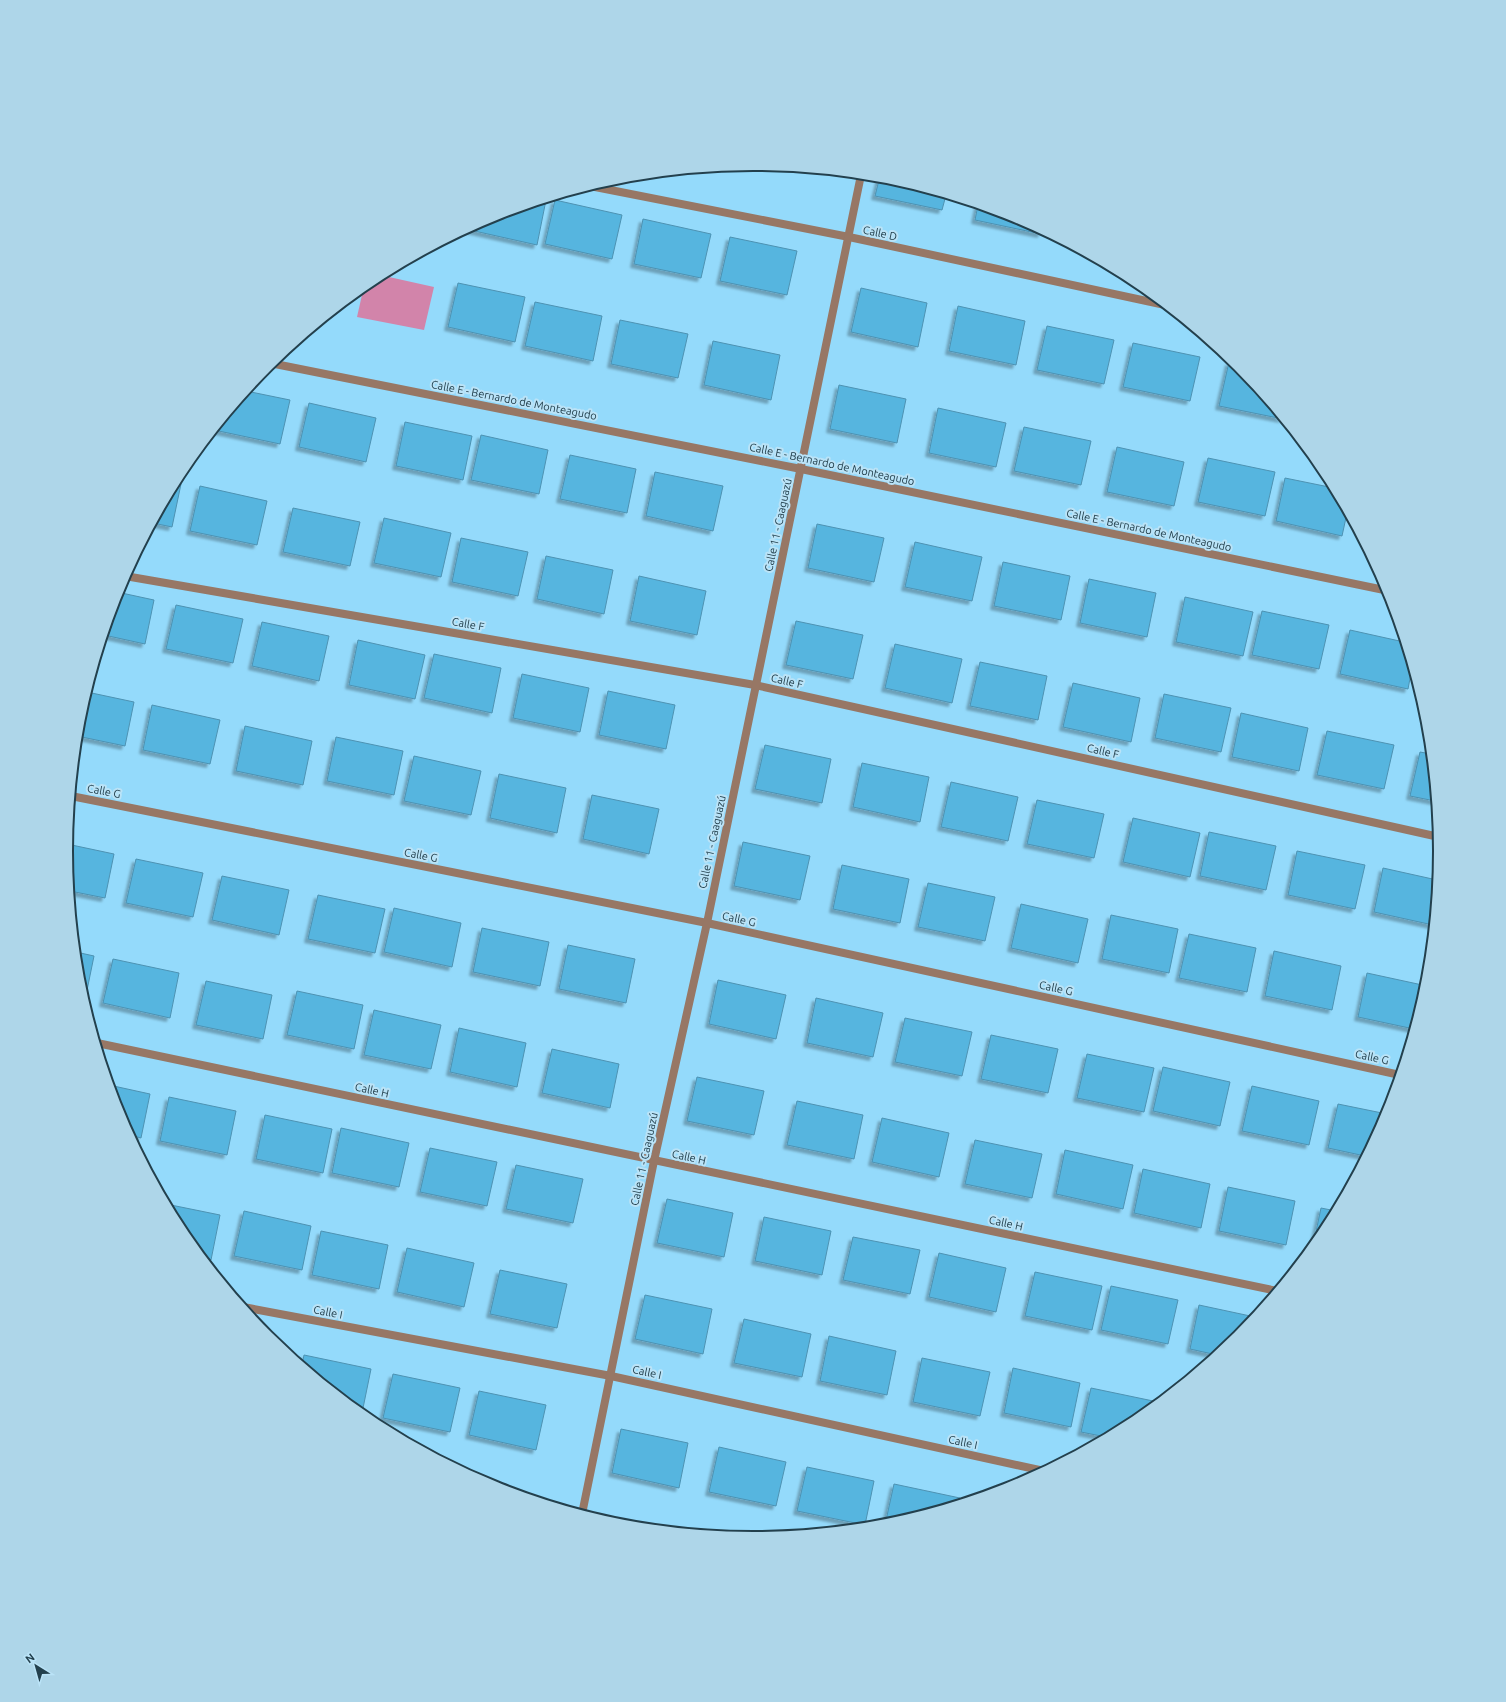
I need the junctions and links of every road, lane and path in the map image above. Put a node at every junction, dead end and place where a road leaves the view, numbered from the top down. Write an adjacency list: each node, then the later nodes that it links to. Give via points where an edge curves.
1 (860, 180): 3 (street, Calle 11 - Caaguazú)
2 (601, 188): 3 (street, Calle D)
3 (849, 238): 4 (street, Calle D); 6 (street, Calle 11 - Caaguazú)
4 (1154, 303)
5 (278, 365): 6 (street, Calle E - Bernardo de Monteagudo)
6 (800, 469): 8 (street, Calle E - Bernardo de Monteagudo); 9 (street, Calle 11 - Caaguazú)
7 (131, 577): 9 (street, Calle F)
8 (1380, 589)
9 (755, 685): 11 (street, Calle F); 12 (street, Calle 11 - Caaguazú)
10 (75, 797): 12 (street, Calle G)
11 (1433, 836)
12 (707, 923): 14 (street, Calle G); 15 (street, Calle 11 - Caaguazú)
13 (101, 1043): 15 (street, Calle H)
14 (1395, 1074)
15 (654, 1160): 16 (street, Calle H); 18 (street, Calle 11 - Caaguazú)
16 (1272, 1289)
17 (251, 1308): 18 (street, Calle I)
18 (611, 1376): 19 (street, Calle I); 20 (street, Calle 11 - Caaguazú)
19 (1035, 1469)
20 (583, 1509)

